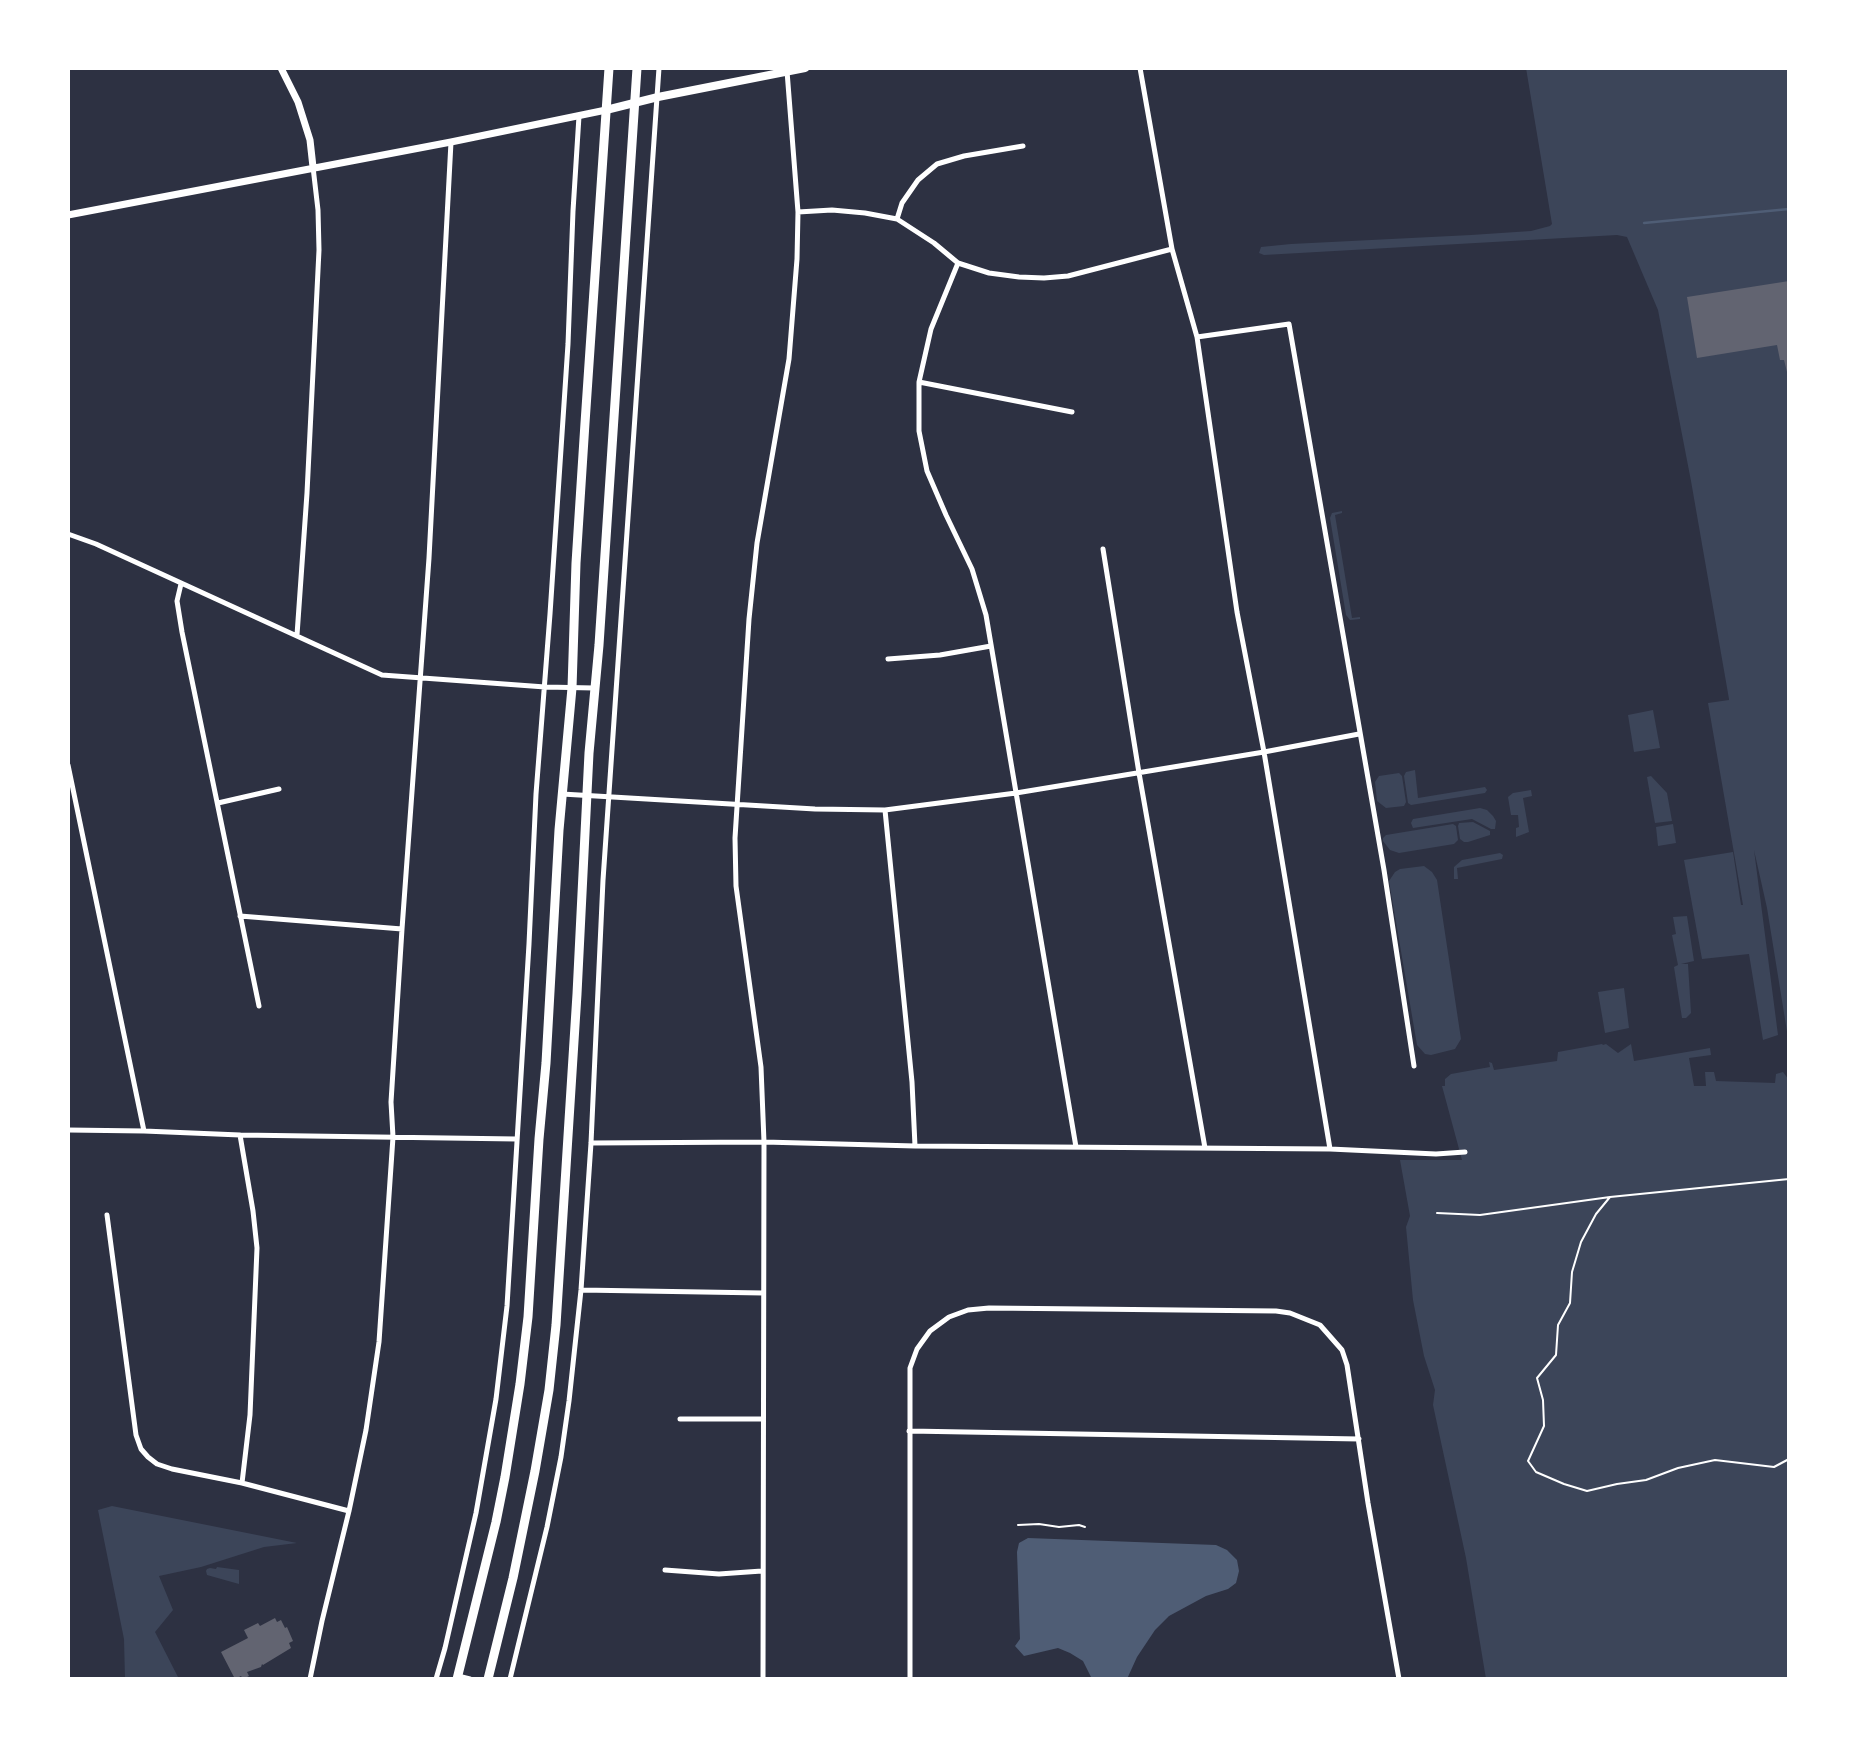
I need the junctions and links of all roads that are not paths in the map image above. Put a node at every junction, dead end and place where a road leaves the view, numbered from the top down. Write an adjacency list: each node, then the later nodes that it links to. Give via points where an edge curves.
1 (281, 68): 14 (street, via 298,102)
2 (609, 68): 10 (main road)
3 (637, 68): 9 (main road)
4 (659, 68): 8 (street)
5 (805, 68): 7 (main road)
6 (1140, 68): 18 (street)
7 (787, 70): 8 (main road); 15 (street)
8 (658, 97): 9 (main road); 41 (street)
9 (634, 103): 10 (main road); 32 (main road)
10 (606, 110): 11 (street); 31 (main road)
11 (579, 116): 12 (street); 30 (street)
12 (451, 142): 14 (street); 29 (street)
13 (1023, 146): 17 (street, via 937,164 918,180)
14 (313, 167): 16 (street); 26 (street, via 319,250)
15 (798, 212): 17 (street, via 832,210); 43 (street, via 789,359 757,543)
16 (68, 215)
17 (897, 219): 19 (street)
18 (1172, 249): 19 (street, via 1044,278 989,273); 20 (street)
19 (958, 263): 21 (street, via 931,329)
20 (1197, 337): 33 (street, via 1289,324); 34 (street, via 1237,612)
21 (919, 382): 22 (street); 27 (street, via 919,431 928,471 972,569)
22 (1072, 412)
23 (68, 534): 25 (street)
24 (1102, 549): 36 (street)
25 (180, 584): 26 (street); 42 (street, via 181,632)
26 (297, 635): 29 (street, via 382,675)
27 (991, 646): 28 (street); 38 (street)
28 (888, 659)
29 (421, 678): 30 (street); 46 (street)
30 (545, 687): 31 (street); 53 (street)
31 (572, 688): 32 (street); 39 (main road)
32 (594, 688): 40 (main road)
33 (1359, 734): 34 (street); 48 (street)
34 (1264, 752): 36 (street); 59 (street)
35 (68, 765): 50 (street)
36 (1139, 773): 38 (street); 58 (street)
37 (279, 789): 42 (street)
38 (1016, 793): 44 (street); 57 (street)
39 (562, 794): 40 (street); 72 (main road, via 522,1370 496,1522)
40 (586, 795): 41 (street); 76 (main road, via 562,1247 549,1390 525,1524)
41 (610, 796): 43 (street); 55 (street)
42 (218, 803): 45 (street)
43 (737, 804): 44 (street); 54 (street, via 736,886 761,1067)
44 (885, 810): 56 (street)
45 (240, 916): 46 (street); 47 (street)
46 (402, 929): 52 (street, via 391,1102)
47 (259, 1006)
48 (1414, 1066)
49 (68, 1130): 50 (street)
50 (145, 1131): 51 (street)
51 (240, 1135): 52 (street); 68 (street, via 257,1248 250,1415)
52 (393, 1137): 53 (street); 69 (street, via 377,1353)
53 (516, 1139): 74 (street, via 507,1306 496,1399 476,1513)
54 (764, 1142): 55 (street); 56 (street); 63 (street)
55 (592, 1143): 62 (street)
56 (915, 1146): 57 (street)
57 (1076, 1147): 58 (street)
58 (1205, 1148): 59 (street)
59 (1330, 1149): 60 (street)
60 (1465, 1152)
61 (107, 1215): 68 (street, via 141,1449 157,1465)
62 (581, 1290): 63 (street); 77 (street, via 561,1457)
63 (763, 1293): 65 (street)
64 (680, 1419): 65 (street)
65 (763, 1419): 71 (street)
66 (909, 1431): 67 (street); 67 (street, via 910,1368 916,1349 930,1331 968,1310 1276,1311 1320,1325 1342,1350); 79 (street)
67 (1359, 1439): 80 (street)
68 (242, 1483): 69 (street)
69 (349, 1511): 73 (street)
70 (665, 1570): 71 (street)
71 (762, 1571): 78 (street)
72 (458, 1677): 75 (street)
73 (310, 1679)
74 (436, 1679)
75 (470, 1679)
76 (488, 1679)
77 (510, 1679)
78 (763, 1679)
79 (911, 1679)
80 (1399, 1679)

